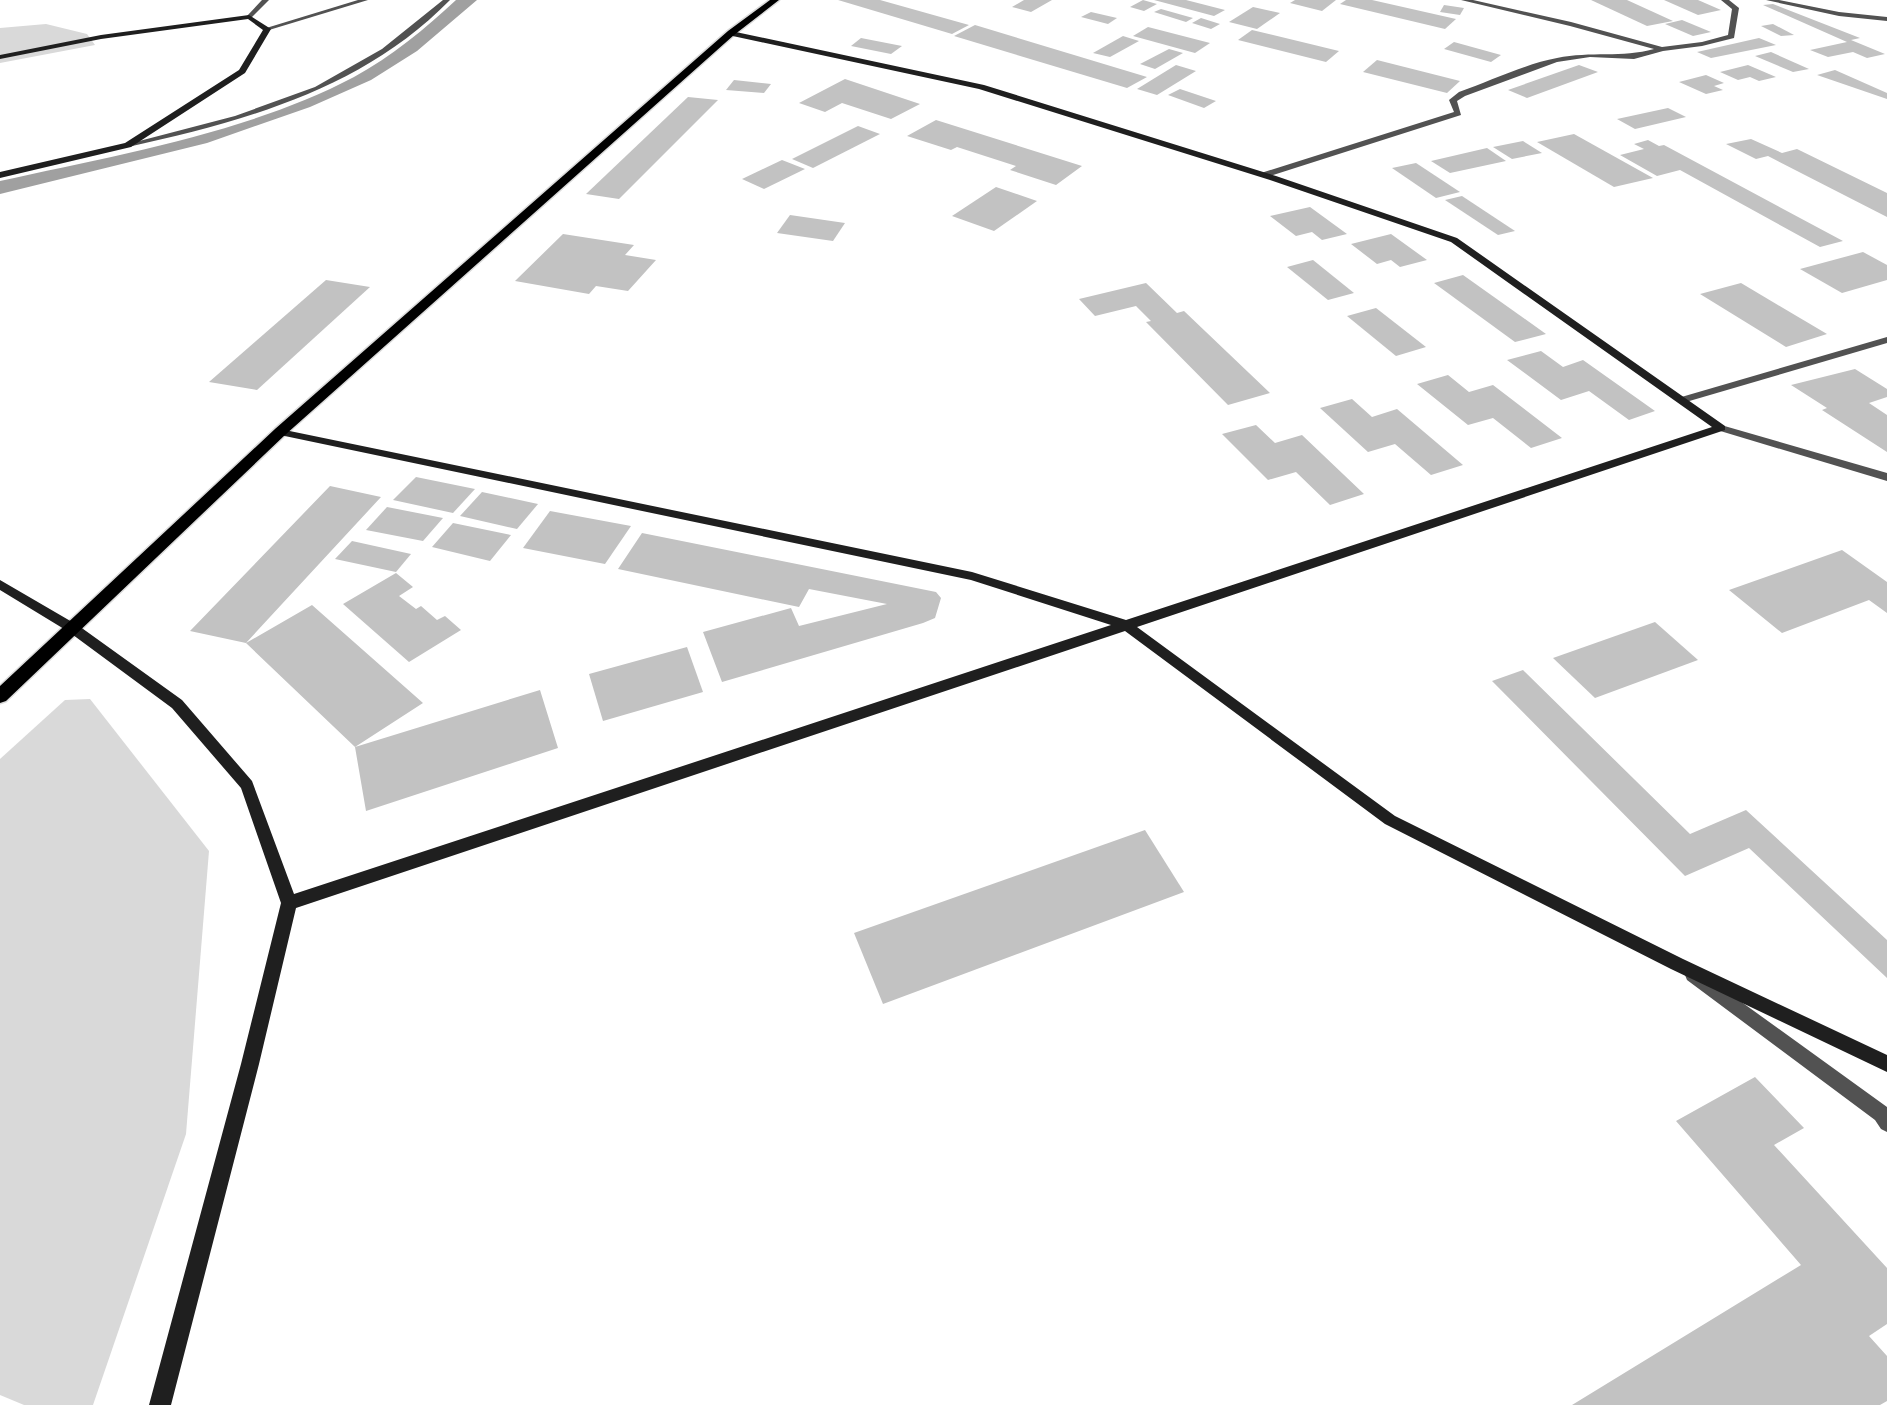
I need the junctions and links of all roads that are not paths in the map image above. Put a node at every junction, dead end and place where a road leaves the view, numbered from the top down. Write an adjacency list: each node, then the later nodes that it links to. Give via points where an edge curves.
1 (266, 0): 10 (street)
2 (365, 0): 12 (street)
3 (447, 0): 16 (street, via 388,48 293,99 188,132)
4 (775, 0): 13 (main road)
5 (1464, 0): 14 (street)
6 (1724, 0): 14 (street, via 1736,8 1731,36)
7 (1769, 0): 9 (street)
8 (1811, 0): 9 (street)
9 (1839, 14): 11 (street)
10 (249, 17): 12 (main road); 15 (main road, via 101,37)
11 (1887, 19)
12 (267, 29): 16 (main road, via 242,71)
13 (732, 33): 18 (main road, via 981,87); 22 (main road)
14 (1662, 49): 18 (street, via 1634,57 1590,55 1556,61 1462,94 1453,100 1458,113)
15 (0, 57)
16 (128, 145): 17 (main road)
17 (0, 175)
18 (1264, 175): 20 (main road, via 1454,240)
19 (1887, 340): 20 (street)
20 (1682, 400): 21 (main road)
21 (1721, 428): 23 (street); 25 (main road)
22 (280, 432): 25 (main road, via 972,576); 26 (main road)
23 (1887, 477)
24 (0, 584): 26 (main road)
25 (1126, 625): 28 (main road); 29 (main road, via 1390,820)
26 (74, 629): 27 (main road); 28 (main road, via 177,704 247,785)
27 (0, 696)
28 (289, 903): 32 (main road)
29 (1677, 964): 30 (main road); 31 (street, via 1881,1114)
30 (1887, 1064)
31 (1887, 1123)
32 (160, 1405)

